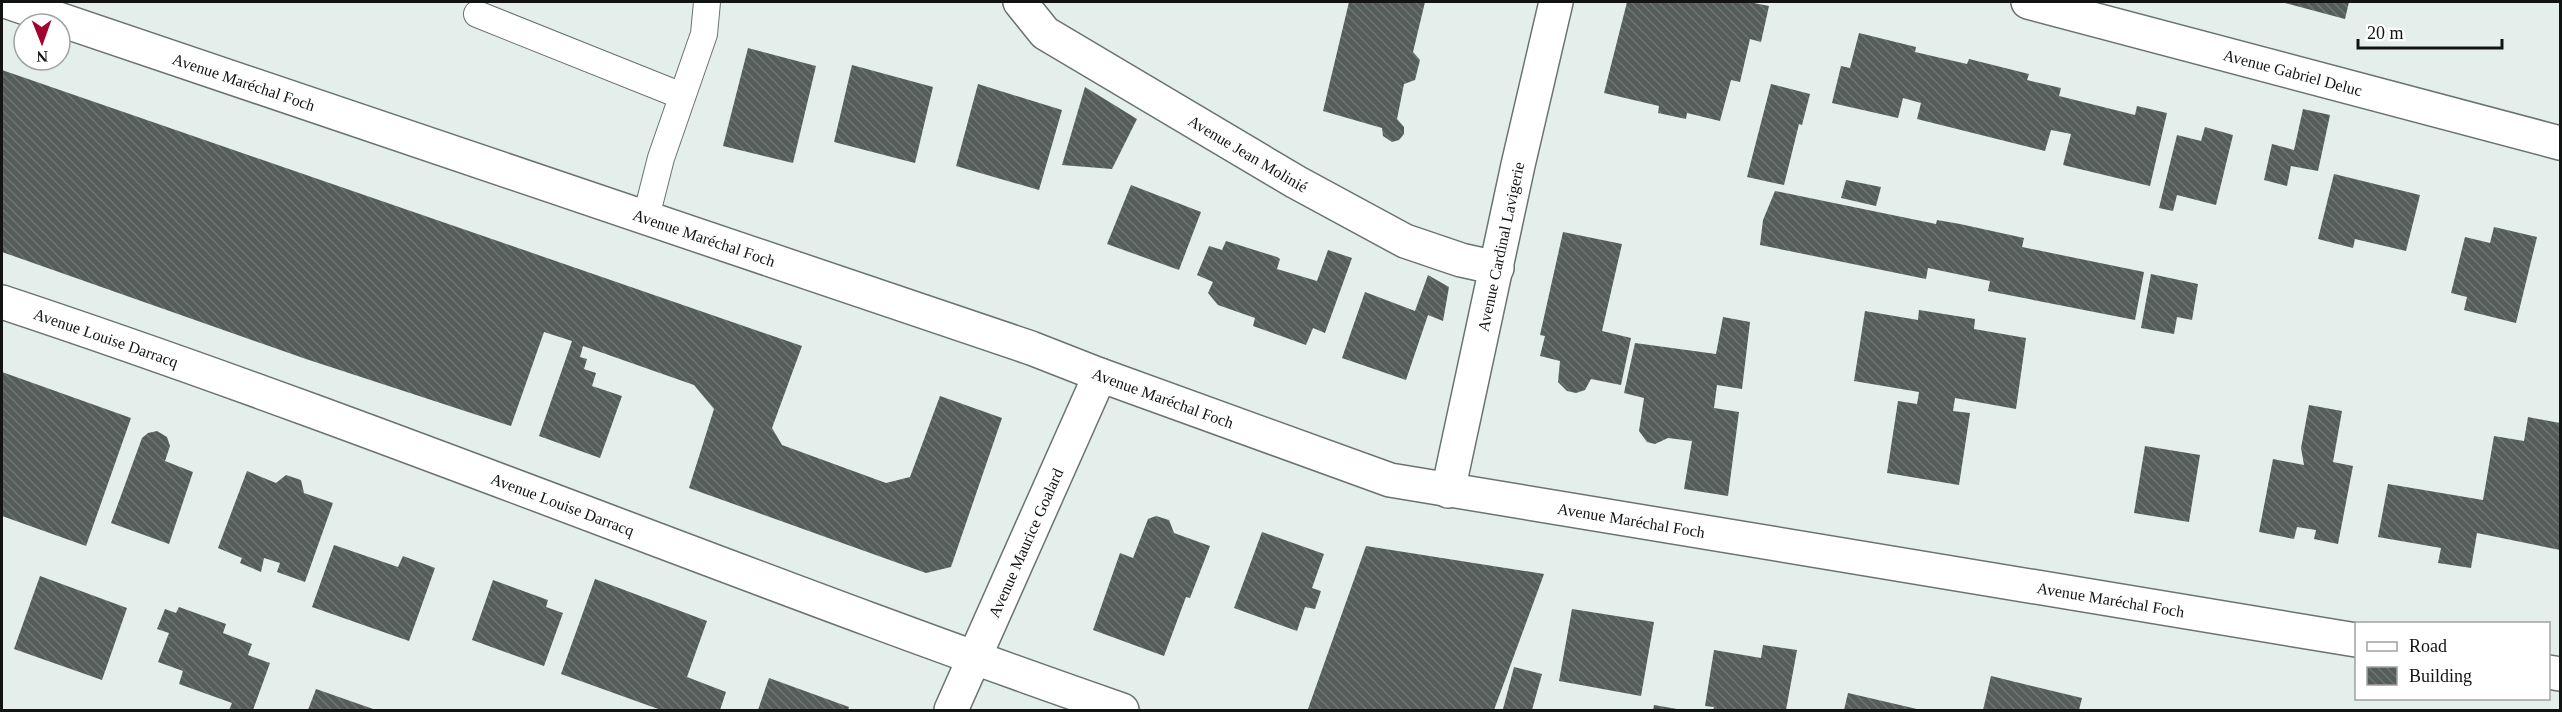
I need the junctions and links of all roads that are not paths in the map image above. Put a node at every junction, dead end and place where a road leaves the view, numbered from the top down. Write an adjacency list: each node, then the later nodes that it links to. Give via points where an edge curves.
1 (8, 2): 10 (street, Avenue Maréchal Foch)
2 (707, 2): 8 (lane, via 704,34)
3 (1020, 2): 11 (street, Avenue Jean Molinié, via 1045,33 1296,182 1405,241)
4 (1556, 2): 11 (street, Avenue Cardinal Lavigerie)
5 (2028, 2): 6 (street, Avenue Gabriel Deluc)
6 (2064, 6): 9 (street, Avenue Gabriel Deluc)
7 (477, 14): 8 (lane)
8 (682, 96): 10 (lane)
9 (2560, 142)
10 (646, 217): 13 (street, Avenue Maréchal Foch)
11 (1497, 268): 14 (street, Avenue Cardinal Lavigerie)
12 (2, 302): 16 (street, Avenue Louise Darracq, via 163,356)
13 (1100, 375): 14 (street, Avenue Maréchal Foch, via 1390,480); 16 (street, Avenue Maurice Goalard)
14 (1448, 491): 15 (street, Avenue Maréchal Foch)
15 (2355, 640)
16 (974, 659): 17 (street, Avenue Maurice Goalard); 18 (street, Avenue Louise Darracq)
17 (951, 711)
18 (1122, 711)

